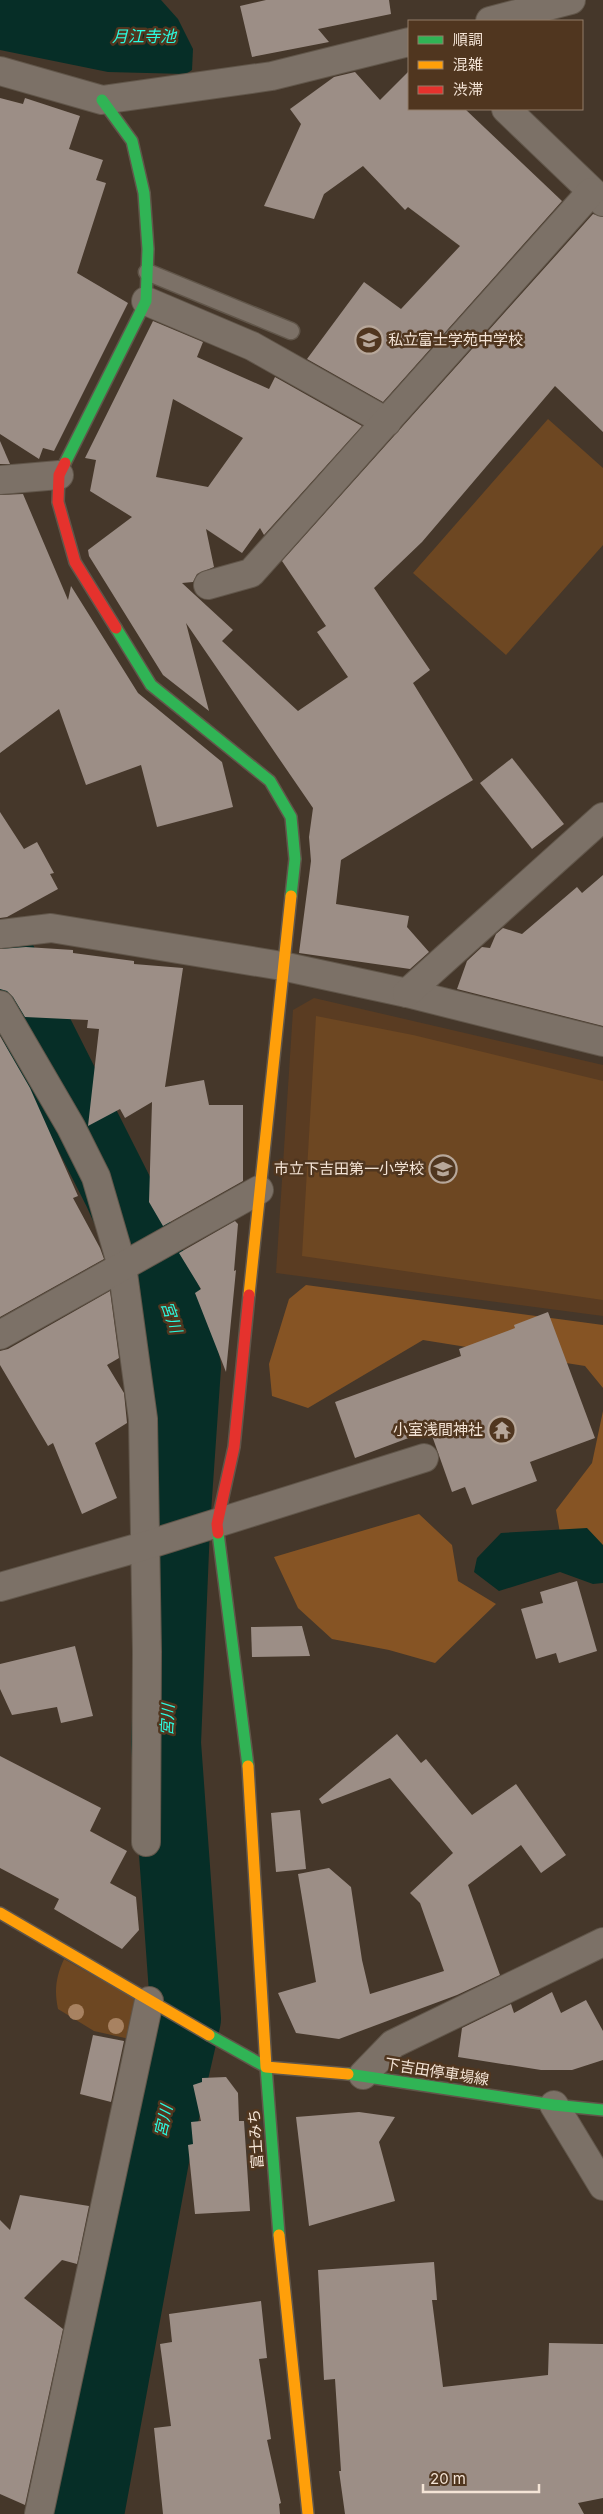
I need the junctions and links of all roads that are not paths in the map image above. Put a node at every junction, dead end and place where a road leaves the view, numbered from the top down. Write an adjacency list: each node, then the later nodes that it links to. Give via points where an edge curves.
1 (571, 0): 2 (street)
2 (494, 20)
3 (408, 42): 5 (street, via 272,76)
4 (0, 71): 5 (street)
5 (102, 100): 8 (main road, via 132,141 144,193 148,248)
6 (507, 110): 7 (street)
7 (597, 197): 11 (street)
8 (146, 272): 9 (main road); 10 (lane)
9 (146, 302): 11 (street, via 252,346); 12 (main road)
10 (291, 331)
11 (387, 422): 14 (street, via 251,573)
12 (59, 475): 13 (street); 17 (main road, 富士みち, via 58,502 75,562 151,685 270,781 291,817 295,859)
13 (0, 480)
14 (208, 586)
15 (603, 817): 18 (street)
16 (0, 934): 17 (street, via 51,928)
17 (282, 966): 18 (street); 21 (main road, 富士みち)
18 (407, 993): 20 (street)
19 (0, 1005): 22 (street, via 96,1177)
20 (603, 1042)
21 (259, 1190): 22 (street); 25 (main road, 富士みち, via 234,1447)
22 (122, 1266): 23 (street); 26 (street, via 143,1419)
23 (0, 1335)
24 (424, 1458): 25 (street)
25 (217, 1524): 26 (street); 32 (main road, 富士みち, via 248,1761)
26 (145, 1545): 27 (street); 28 (street)
27 (0, 1587)
28 (146, 1842)
29 (0, 1913): 31 (main road, via 46,1948)
30 (603, 1942): 33 (street, via 393,2044)
31 (155, 2004): 32 (main road); 37 (street)
32 (266, 2067): 33 (main road, 下吉田停車場線); 38 (main road, 富士みち, via 274,2181)
33 (363, 2075): 34 (main road, 下吉田停車場線)
34 (554, 2105): 35 (main road, 下吉田停車場線); 36 (street)
35 (603, 2110)
36 (603, 2186)
37 (39, 2514)
38 (308, 2514)

